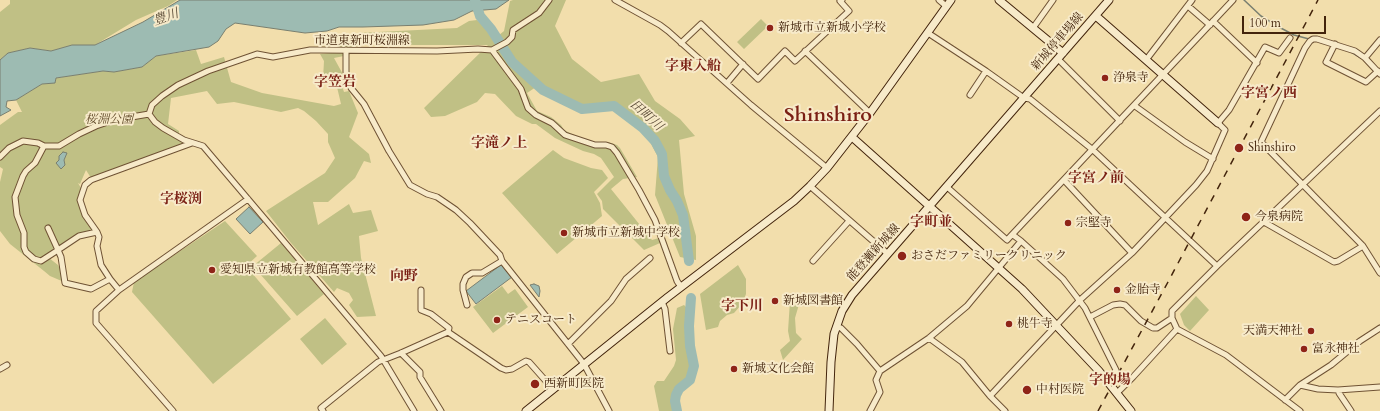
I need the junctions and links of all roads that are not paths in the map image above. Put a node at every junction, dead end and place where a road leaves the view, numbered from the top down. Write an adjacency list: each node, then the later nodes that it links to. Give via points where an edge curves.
1 (550, 0): 21 (street, 市道東新町桜淵線, via 539,13 513,30 512,37)
2 (615, 0): 18 (street, via 660,26)
3 (842, 0): 22 (street, via 840,1 849,12)
4 (939, 0): 10 (street)
5 (999, 0): 14 (main road)
6 (1053, 0): 14 (street)
7 (1109, 0): 12 (main road)
8 (1192, 0): 11 (street)
9 (1233, 0): 13 (street)
10 (949, 3): 15 (main road)
11 (1188, 6): 13 (street); 26 (street)
12 (1096, 16): 23 (main road, 新城停車場線); 26 (main road, 新城停車場線)
13 (1212, 23): 27 (street); 31 (street)
14 (1033, 28): 23 (main road)
15 (928, 33): 29 (street); 37 (main road)
16 (1290, 38): 27 (street, via 1279,53 1265,47)
17 (1380, 40): 24 (street)
18 (681, 43): 28 (street, via 701,24); 32 (street)
19 (1334, 46): 24 (street, via 1347,48); 30 (street, via 1326,62 1366,82); 49 (street, via 1317,39 1312,40 1290,79 1261,142)
20 (346, 50): 21 (street, 市道東新町桜淵線); 38 (street, 市道東新町桜淵線, via 310,50 273,57 252,55 178,85 152,105); 66 (street, via 346,72 351,88 364,104 410,185 437,197 456,210 482,234)
21 (492, 50): 72 (street, via 521,89 528,108 536,115 552,123 565,135 595,145 612,147 617,153 655,220)
22 (805, 52): 28 (street, via 795,61 785,51 758,79); 37 (street)
23 (1063, 52): 25 (main road, 新城停車場線)
24 (1365, 58): 30 (street)
25 (1058, 59): 34 (main road, 新城停車場線); 39 (street)
26 (1146, 60): 31 (main road, 新城停車場線)
27 (1257, 63): 40 (street, via 1229,110)
28 (743, 64): 32 (street)
29 (986, 71): 33 (street); 34 (street)
30 (1377, 73)
31 (1163, 75): 35 (street); 40 (main road, 新城停車場線)
32 (727, 83): 47 (street)
33 (970, 95)
34 (1024, 98): 44 (street, via 1030,99); 51 (main road, 新城停車場線)
35 (1134, 106): 39 (street); 46 (street)
36 (1380, 111): 49 (street)
37 (870, 113): 41 (main road)
38 (149, 114): 42 (street, via 155,122); 43 (street, via 114,120 79,134 59,146)
39 (1120, 121): 44 (street)
40 (1218, 123): 46 (street, via 1226,130)
41 (852, 137): 47 (main road); 53 (main road)
42 (192, 143): 52 (street, via 203,146); 58 (street, via 91,180 85,185 80,200 85,214)
43 (44, 146): 45 (street, via 23,141 9,148); 62 (street, via 20,182 15,202 24,233 26,252 41,261)
44 (1093, 150): 48 (street); 54 (street)
45 (0, 157)
46 (1213, 159): 54 (street, via 1207,171)
47 (827, 168): 50 (main road)
48 (1064, 180): 59 (street); 63 (street)
49 (1303, 184): 56 (street); 61 (street)
50 (810, 186): 55 (street); 72 (main road)
51 (947, 187): 53 (main road, 新城停車場線); 59 (street, via 1007,240)
52 (248, 199): 73 (street); 89 (street)
53 (930, 207): 64 (main road, 能登瀬新城線); 69 (main road)
54 (1167, 218): 63 (street); 68 (street)
55 (849, 221): 64 (street); 67 (street)
56 (1264, 222): 61 (street, via 1334,262); 68 (street)
57 (48, 228): 62 (street)
58 (97, 232): 62 (street, via 79,236); 71 (street, via 97,246 102,265)
59 (1013, 235): 60 (street)
60 (1021, 241): 69 (street); 75 (street, via 1063,279)
61 (1363, 246): 70 (street)
62 (58, 250): 71 (street, via 65,283 91,288)
63 (1132, 253): 75 (street)
64 (888, 254): 81 (main road, 能登瀬新城線, via 852,295)
65 (650, 258): 86 (street, via 626,278 611,301)
66 (502, 261): 77 (street, via 482,273 472,273 466,277 463,290); 86 (street)
67 (813, 262)
68 (1217, 266): 79 (street, via 1172,311)
69 (999, 269): 80 (main road); 85 (street, via 967,306)
70 (1380, 272)
71 (110, 279): 73 (street)
72 (681, 287): 76 (main road)
73 (119, 290): 102 (street, via 96,311 96,323)
74 (421, 290): 84 (street, via 421,310 431,314 449,328)
75 (1080, 300): 78 (street); 80 (street)
76 (662, 302): 87 (street); 90 (main road)
77 (467, 305)
78 (1090, 317): 79 (street, via 1120,304 1153,328); 94 (street, via 1116,370)
79 (1172, 318): 83 (street)
80 (1056, 325): 94 (main road); 100 (street)
81 (836, 327): 93 (street, via 841,328 857,344); 108 (main road, 能登瀬新城線, via 832,344)
82 (1380, 328): 95 (street)
83 (1177, 329): 99 (street); 101 (street, via 1226,355)
84 (448, 332): 88 (street); 97 (street, via 506,370 529,362)
85 (929, 338): 93 (street); 100 (street, via 962,362)
86 (568, 344): 90 (street)
87 (670, 350)
88 (401, 353): 89 (street); 105 (street, via 420,372 420,377)
89 (384, 360): 103 (street, via 378,362 321,408); 104 (street)
90 (584, 364): 97 (main road); 107 (street)
91 (7, 365): 92 (street)
92 (0, 369)
93 (880, 371): 109 (street, via 876,380 880,392)
94 (1109, 383): 99 (main road)
95 (1300, 385): 98 (street); 101 (street)
96 (1380, 388): 98 (street)
97 (553, 389): 106 (main road)
98 (1338, 390): 113 (street)
99 (1117, 393): 111 (main road)
100 (990, 396): 110 (street)
101 (1285, 400): 112 (street)
102 (173, 411)
103 (323, 411)
104 (414, 411)
105 (441, 411)
106 (526, 411)
107 (609, 411)
108 (829, 411)
109 (870, 411)
110 (1005, 411)
111 (1131, 411)
112 (1300, 411)
113 (1351, 411)

